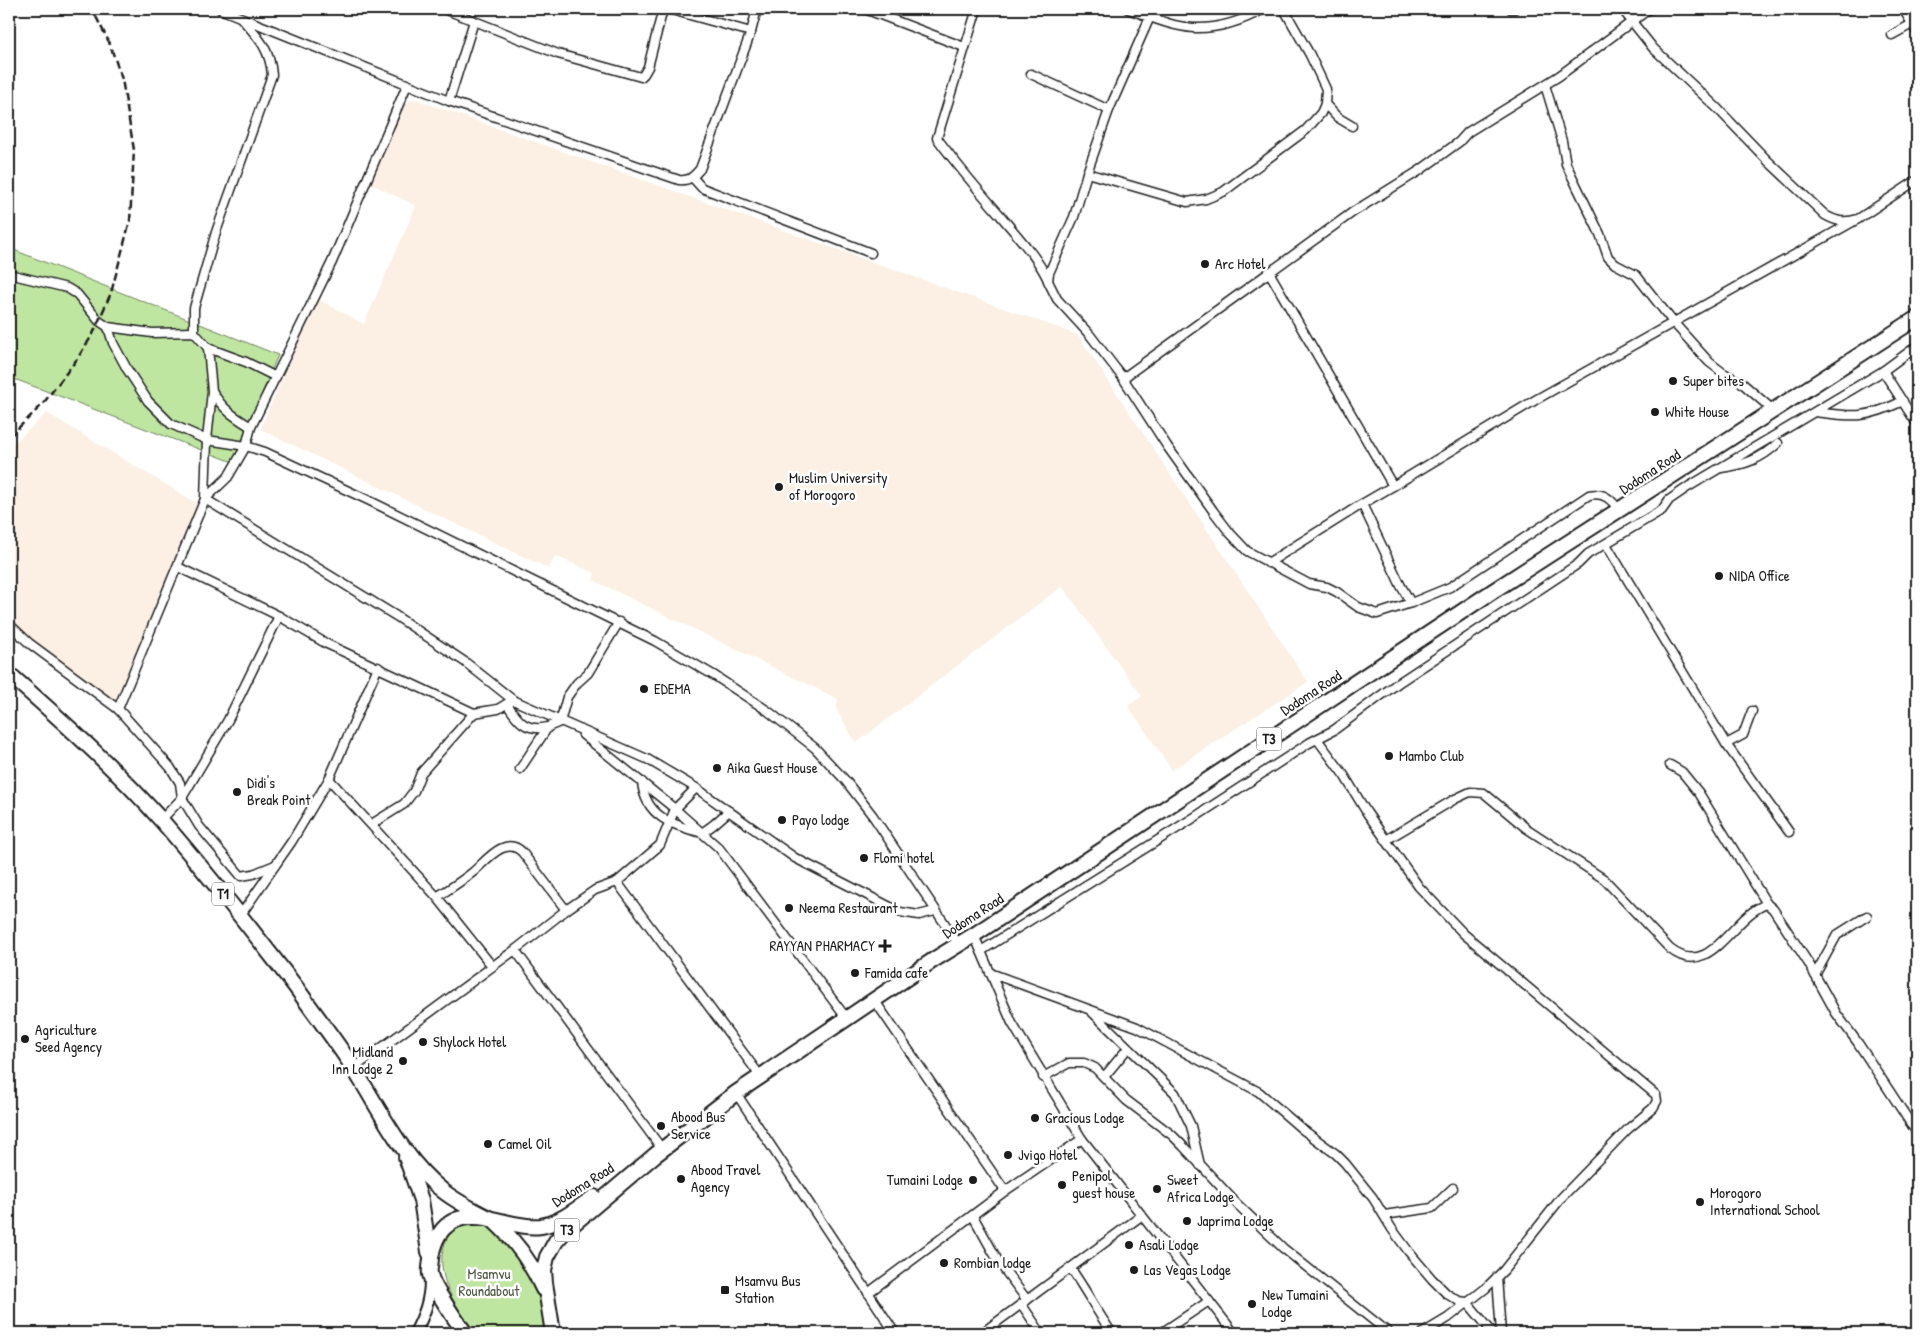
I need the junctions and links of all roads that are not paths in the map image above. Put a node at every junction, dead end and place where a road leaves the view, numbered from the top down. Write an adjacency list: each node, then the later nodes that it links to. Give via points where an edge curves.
1 (444, 9): 16 (street)
2 (663, 9): 16 (street, via 648,67 641,76 558,54)
3 (668, 9): 19 (street)
4 (758, 9): 19 (street)
5 (865, 9): 22 (street)
6 (977, 9): 22 (street)
7 (1128, 9): 14 (street)
8 (1264, 9): 14 (street, via 1234,22 1194,28)
9 (1284, 9): 27 (street, via 1321,75 1326,89)
10 (1622, 9): 17 (street)
11 (1649, 9): 17 (street)
12 (1903, 9): 18 (street)
13 (225, 10): 15 (street)
14 (1150, 17): 28 (street)
15 (240, 18): 24 (street); 41 (street, via 265,46 272,75 216,232 194,308)
16 (474, 21): 26 (street)
17 (1631, 21): 25 (street); 33 (street, via 1653,48 1825,215 1841,222)
18 (1912, 24): 20 (street); 21 (street)
19 (751, 32): 31 (street, via 700,168)
20 (1917, 32)
21 (1892, 35)
22 (964, 47): 37 (street, via 937,138 1030,250)
23 (1031, 74): 28 (street)
24 (407, 85): 26 (street); 45 (street, via 336,253)
25 (1546, 85): 35 (street, via 1468,132 1419,171 1353,212); 39 (street, via 1566,164 1608,257 1636,275)
26 (449, 101): 31 (street, via 679,180)
27 (1325, 104): 29 (street); 30 (street, via 1315,121 1294,140 1222,192 1206,199 1187,202)
28 (1109, 110): 30 (street)
29 (1352, 126)
30 (1087, 173): 37 (street, via 1074,217)
31 (693, 178): 34 (street, via 702,188)
32 (1917, 180): 33 (street)
33 (1858, 219): 39 (street)
34 (871, 253)
35 (1269, 272): 46 (street); 57 (street)
36 (9, 274): 40 (street, via 67,288 77,294)
37 (1048, 281): 46 (street, via 1057,299)
38 (1917, 318): 49 (highway, Dodoma Road / T3)
39 (1673, 322): 49 (street, via 1709,362 1742,383); 57 (street)
40 (108, 327): 41 (street, via 152,333); 53 (street, via 121,358 148,402 171,424)
41 (194, 332): 43 (street)
42 (1917, 346): 44 (street)
43 (208, 348): 45 (street); 47 (street)
44 (1883, 371): 48 (street); 50 (street)
45 (276, 377): 52 (street)
46 (1123, 378): 62 (street, via 1230,533 1247,551)
47 (212, 392): 52 (street, via 220,404); 53 (street)
48 (1902, 401): 50 (street, via 1878,412 1858,416); 51 (street)
49 (1774, 411): 60 (highway, Dodoma Road / T3)
50 (1816, 412): 56 (street)
51 (1917, 424)
52 (251, 427): 55 (street)
53 (206, 440): 55 (street); 58 (street)
54 (1778, 443): 56 (street, via 1754,461)
55 (246, 446): 58 (street, via 228,477); 66 (street, via 370,500)
56 (1717, 468): 61 (street, via 1669,500 1662,510)
57 (1393, 486): 59 (street)
58 (206, 498): 63 (street); 70 (street, via 465,662)
59 (1362, 504): 62 (street); 64 (street)
60 (1620, 511): 64 (street, via 1610,499 1598,493 1589,495 1450,587); 101 (highway, Dodoma Road / T3, via 1493,591)
61 (1606, 544): 77 (street); 78 (street)
62 (1268, 563): 64 (street, via 1309,584 1327,587 1358,607 1376,614)
63 (178, 567): 65 (street); 71 (street)
64 (1411, 603)
65 (279, 616): 68 (street, via 327,644); 84 (street, via 228,720)
66 (620, 622): 74 (street, via 588,673 567,697); 98 (street, via 715,676 815,748 873,816)
67 (9, 624): 71 (street, via 29,643)
68 (378, 667): 73 (street); 81 (street)
69 (9, 674): 87 (highway, T1, via 62,720)
70 (510, 702): 73 (street, via 498,709); 74 (street); 75 (street, via 521,723 537,730)
71 (118, 709): 84 (street, via 170,766 180,783)
72 (1752, 711): 78 (street, via 1743,735)
73 (474, 713): 89 (street, via 421,773 414,791 404,804)
74 (560, 722): 75 (street); 76 (street)
75 (548, 727): 80 (street)
76 (574, 728): 82 (street); 83 (street, via 647,759)
77 (1317, 739): 92 (street); 104 (street)
78 (1726, 744): 90 (street)
79 (1670, 765): 96 (street, via 1682,772 1699,793)
80 (520, 769)
81 (329, 779): 89 (street); 93 (street)
82 (642, 782): 85 (street); 88 (street, via 643,792 652,807)
83 (696, 788): 85 (street); 86 (street)
84 (182, 798): 87 (street); 93 (street, via 199,826 241,876)
85 (675, 809): 88 (street); 91 (street)
86 (728, 811): 91 (street); 98 (street, via 795,858 900,912 919,915)
87 (161, 820): 99 (highway, T1)
88 (669, 823): 91 (street); 94 (street, via 660,844)
89 (372, 824): 95 (street)
90 (1789, 832)
91 (702, 833): 110 (street, via 719,848)
92 (1386, 840): 96 (street, via 1455,799 1470,792 1484,793 1526,828 1604,878 1670,949 1687,958 1705,954 1716,947 1742,920); 131 (street, via 1419,887 1464,934 1656,1095 1653,1108 1628,1129 1562,1198)
93 (275, 865): 99 (street)
94 (617, 882): 97 (street, via 595,890); 113 (street)
95 (437, 897): 97 (street, via 474,871 488,855 510,846 519,848); 105 (street)
96 (1767, 904): 107 (street)
97 (566, 910): 103 (street)
98 (935, 911): 102 (street)
99 (240, 916): 112 (highway, T1)
100 (1867, 916): 107 (street, via 1836,935)
101 (974, 935): 102 (highway, Dodoma Road / T3); 104 (street)
102 (959, 945): 108 (highway, Dodoma Road / T3)
103 (515, 950): 105 (street); 120 (street)
104 (981, 951): 106 (street)
105 (492, 966): 112 (street)
106 (990, 972): 109 (street); 114 (street, via 1012,1023)
107 (1815, 975): 117 (street, via 1836,1013)
108 (875, 1000): 110 (highway, Dodoma Road / T3); 124 (street)
109 (1088, 1008): 111 (street); 125 (street, via 1137,1027 1258,1092 1345,1163)
110 (847, 1019): 113 (highway, Dodoma Road / T3)
111 (1128, 1048): 115 (street); 121 (street, via 1175,1093 1191,1126)
112 (354, 1068): 119 (highway, T1)
113 (761, 1077): 116 (highway, Dodoma Road / T3)
114 (1043, 1077): 115 (street, via 1069,1063 1084,1063); 118 (street)
115 (1104, 1077): 121 (street, via 1126,1100 1172,1135)
116 (736, 1093): 120 (highway, Dodoma Road / T3); 132 (street)
117 (1917, 1133)
118 (1082, 1139): 124 (street); 127 (street)
119 (401, 1145): 128 (highway, T1, via 443,1191); 129 (highway, T1, via 421,1200)
120 (662, 1149): 122 (highway, Dodoma Road / T3)
121 (1200, 1166): 146 (street, via 1283,1248)
122 (631, 1174): 128 (highway, Dodoma Road / T3, via 556,1222 538,1226); 136 (highway, Dodoma Road / T3, via 556,1241 544,1270)
123 (1453, 1188): 125 (street, via 1432,1208)
124 (1005, 1191): 126 (street)
125 (1384, 1215): 134 (street, via 1409,1252 1442,1290 1459,1301)
126 (972, 1216): 132 (street); 135 (street)
127 (1141, 1216): 130 (street); 133 (street)
128 (491, 1219): 129 (highway, via 463,1218 448,1224 435,1239); 136 (highway, T1, via 508,1233 528,1259)
129 (430, 1268): 138 (main road, via 427,1308); 139 (highway, T1, via 450,1311)
130 (1071, 1269): 135 (street); 143 (street)
131 (1497, 1277): 134 (street); 149 (street)
132 (868, 1293): 140 (street)
133 (1209, 1301): 144 (street); 145 (street)
134 (1467, 1302): 147 (street); 148 (street)
135 (1024, 1303): 141 (street); 142 (street)
136 (549, 1306): 137 (highway, T1)
137 (551, 1330)
138 (415, 1333)
139 (465, 1333)
140 (895, 1333)
141 (982, 1333)
142 (1041, 1333)
143 (1112, 1333)
144 (1161, 1333)
145 (1234, 1333)
146 (1389, 1333)
147 (1423, 1333)
148 (1493, 1333)
149 (1501, 1333)

